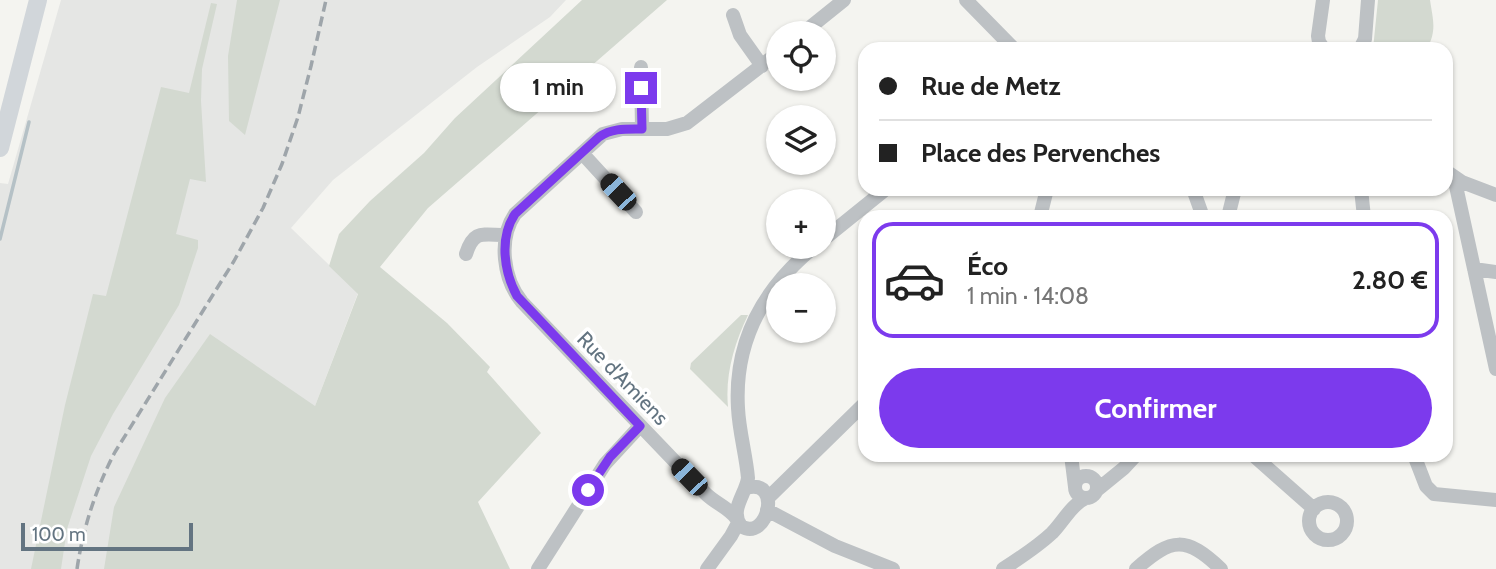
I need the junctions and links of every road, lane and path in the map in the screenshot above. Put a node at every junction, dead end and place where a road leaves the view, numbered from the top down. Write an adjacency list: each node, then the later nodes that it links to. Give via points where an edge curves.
1 (25, 0): 15 (main road)
2 (38, 0): 17 (main road)
3 (844, 0): 8 (street)
4 (966, 0): 9 (street)
5 (1323, 0): 10 (street)
6 (1368, 0): 11 (street)
7 (733, 15): 14 (street, via 740,35)
8 (818, 21)
9 (1007, 42)
10 (1320, 42)
11 (1364, 42)
12 (766, 63): 14 (street)
13 (641, 66): 16 (street)
14 (762, 66): 16 (street, via 687,123)
15 (0, 100)
16 (642, 129): 18 (street, via 606,132)
17 (0, 148)
18 (582, 153): 24 (street); 27 (street, via 515,214)
19 (1453, 176): 21 (street)
20 (1453, 186): 30 (street)
21 (1496, 195)
22 (877, 196): 23 (street)
23 (860, 210)
24 (636, 212)
25 (858, 212): 26 (street)
26 (836, 229)
27 (506, 235): 28 (street, via 477,236); 34 (street, Rue d'Amiens, via 506,263 513,289)
28 (466, 254)
29 (800, 259): 42 (street, via 769,294 744,350 737,401 748,478)
30 (1474, 269): 31 (street); 32 (street)
31 (1496, 272)
32 (1496, 369)
33 (858, 410): 46 (street)
34 (640, 426): 43 (street, Rue d'Amiens); 49 (street, via 605,464)
35 (1073, 462): 41 (street)
36 (1076, 462): 40 (street)
37 (1130, 462): 44 (street)
38 (1262, 462): 47 (street)
39 (1417, 462): 45 (street, via 1434,494)
40 (1089, 476): 41 (street, via 1079,478); 44 (street, via 1095,480)
41 (1075, 487): 44 (street, via 1078,495)
42 (744, 491): 43 (street, via 723,499); 46 (street, via 760,487); 48 (street)
43 (706, 494): 48 (street, Rue d'Amiens)
44 (1092, 494): 52 (street, via 1043,541)
45 (1496, 500)
46 (768, 504): 48 (street, via 756,528 745,529); 51 (street, via 835,546)
47 (1314, 509)
48 (737, 520): 50 (street, via 734,532)
49 (538, 569)
50 (707, 569)
51 (893, 569)
52 (1003, 569)
53 (1136, 569): 54 (street, via 1159,550 1179,545 1198,549)
54 (1221, 569)

